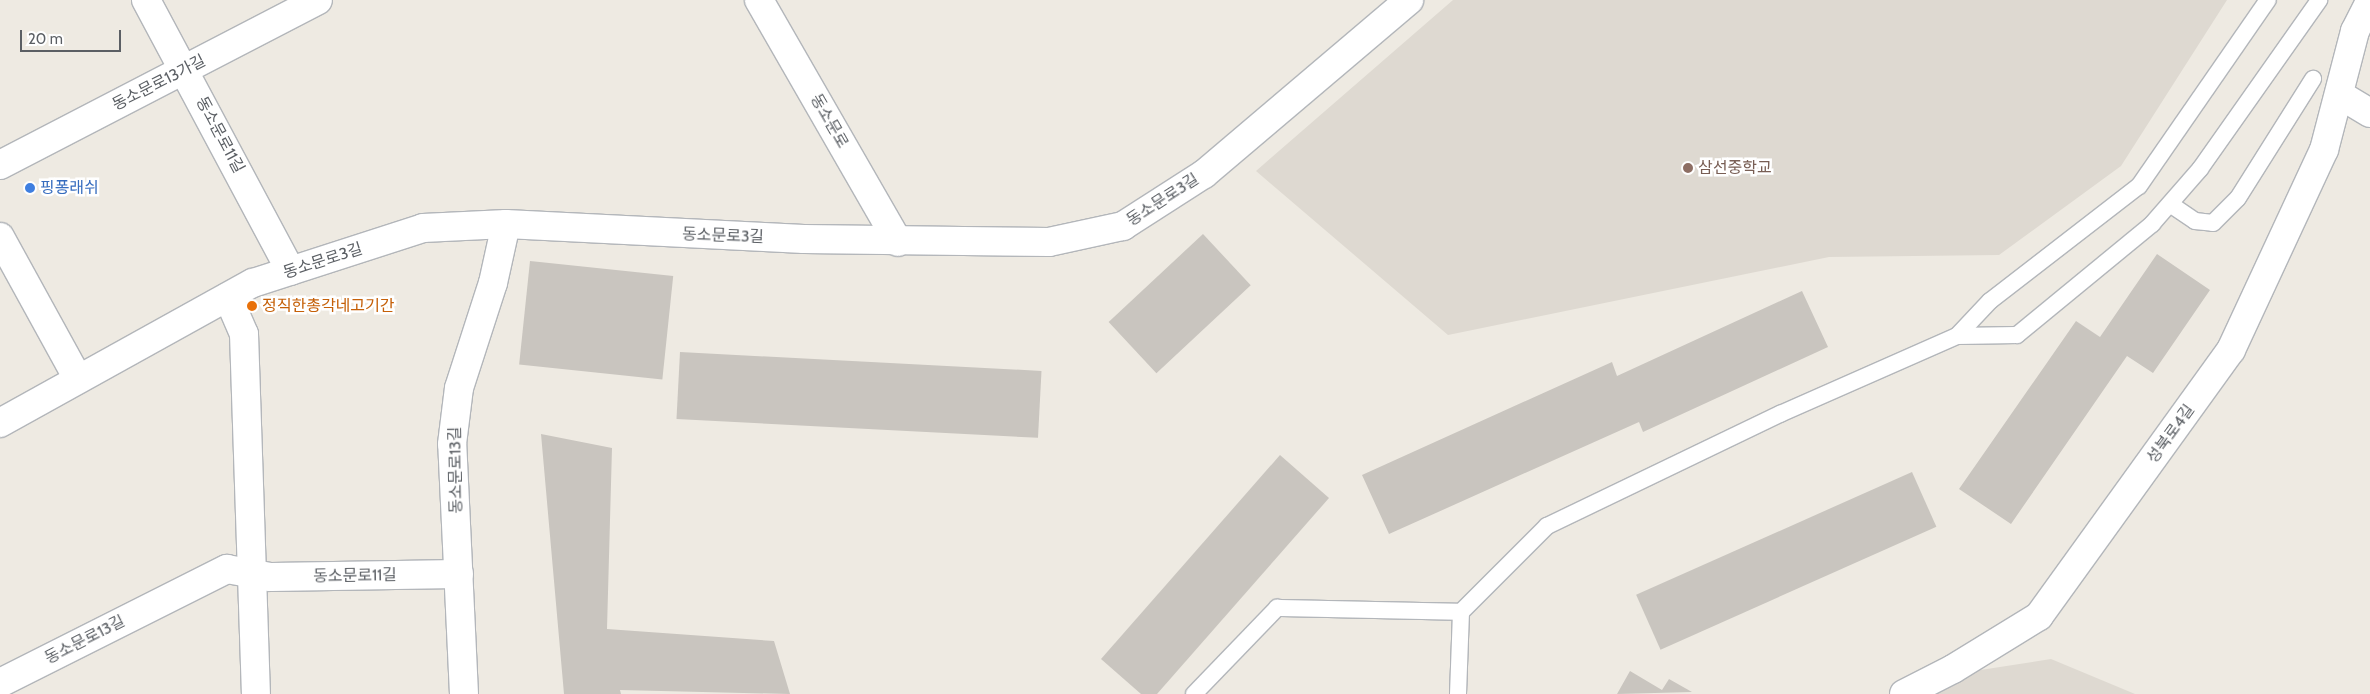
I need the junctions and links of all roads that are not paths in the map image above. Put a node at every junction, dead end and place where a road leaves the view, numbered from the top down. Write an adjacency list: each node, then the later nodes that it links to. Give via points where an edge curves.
1 (146, 0): 8 (street, 동소문로11길)
2 (318, 0): 8 (street, 동소문로13가길)
3 (759, 0): 16 (street, 동소문로)
4 (1409, 0): 16 (street, 동소문로3길, via 1204,174 1122,226 1049,242)
5 (2268, 0): 19 (lane, via 2139,186 1990,301)
6 (2319, 0): 13 (lane, via 2200,169)
7 (2370, 1): 10 (street, 성북로4길, via 2355,30)
8 (185, 69): 12 (street, 동소문로13가길); 17 (street, 동소문로11길)
9 (2313, 79): 13 (lane, via 2238,198 2213,222 2195,221)
10 (2340, 95): 11 (street); 30 (street, 성북로4길, via 2324,150 2231,350 2045,608 2039,616 1969,659)
11 (2370, 113)
12 (0, 165)
13 (2170, 204): 19 (lane, via 2152,224 2017,334)
14 (506, 224): 16 (street, 동소문로3길); 17 (street, 동소문로3길, via 423,228); 23 (street, 동소문로13길, via 493,283 459,388 452,444)
15 (0, 236): 20 (street)
16 (898, 242)
17 (291, 271): 18 (street, 동소문로3길, via 252,284)
18 (228, 297): 20 (street, 동소문로3길); 22 (street, via 244,334)
19 (1957, 336): 24 (lane, via 1780,414 1547,526)
20 (78, 379): 21 (street, 동소문로3길)
21 (0, 423)
22 (253, 574): 23 (street, 동소문로11길, via 270,577); 25 (street, 동소문로13길, via 227,569); 26 (street)
23 (459, 574): 27 (street, 동소문로13길)
24 (1461, 612): 28 (lane, via 1277,608); 29 (lane)
25 (0, 682)
26 (256, 694)
27 (464, 694)
28 (1194, 694)
29 (1458, 694)
30 (1904, 694)

